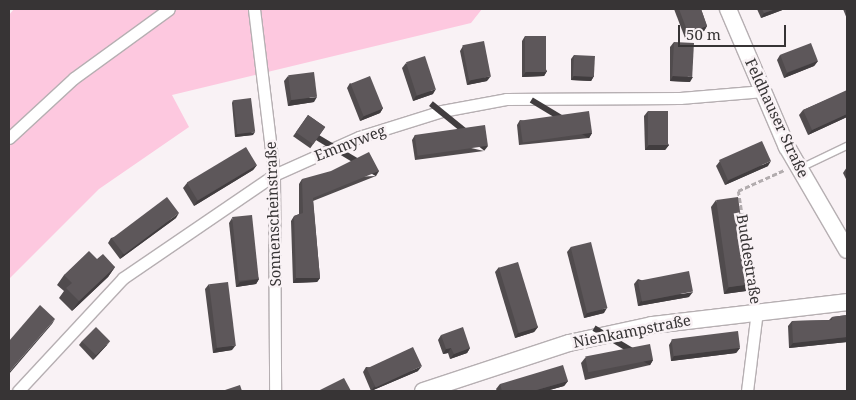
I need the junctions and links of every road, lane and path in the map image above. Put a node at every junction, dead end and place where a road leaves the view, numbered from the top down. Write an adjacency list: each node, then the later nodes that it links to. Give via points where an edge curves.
1 (169, 9): 5 (street, via 74,78)
2 (254, 9): 8 (street, Sonnenscheinstraße)
3 (728, 9): 4 (street, Feldhauser Straße)
4 (764, 91): 7 (street, Feldhauser Straße); 8 (street, Emmyweg, via 680,98 506,98 442,111 359,137)
5 (9, 138)
6 (847, 146): 7 (lane)
7 (798, 167): 9 (street, Feldhauser Straße); 11 (path, Buddestraße, via 738,191)
8 (274, 175): 12 (street, Emmyweg, via 123,278); 13 (street, Sonnenscheinstraße)
9 (847, 250)
10 (847, 302): 11 (street, Nienkampstraße)
11 (757, 311): 14 (street, Nienkampstraße, via 652,325 569,343); 15 (street, Buddestraße)
12 (18, 391)
13 (275, 391)
14 (423, 391)
15 (748, 391)

